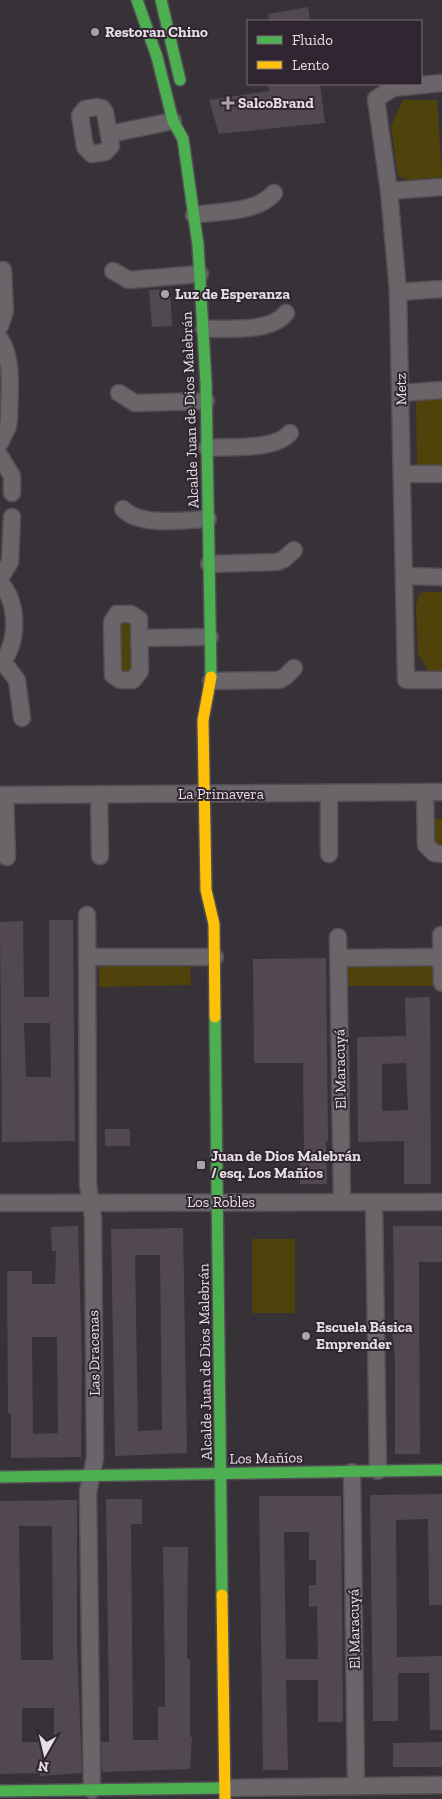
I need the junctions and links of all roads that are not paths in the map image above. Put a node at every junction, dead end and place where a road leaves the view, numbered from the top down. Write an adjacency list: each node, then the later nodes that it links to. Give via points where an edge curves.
1 (137, 0): 5 (street, Alcalde Juan de Dios Malebrán)
2 (161, 0): 4 (street)
3 (442, 84): 8 (street, Metz, via 393,88 376,99)
4 (182, 92)
5 (180, 120): 6 (street); 10 (street, Alcalde Juan de Dios Malebrán)
6 (110, 134)
7 (442, 187): 8 (street)
8 (389, 191): 15 (street, Metz)
9 (274, 193): 10 (street, via 255,206)
10 (194, 215): 13 (street, Alcalde Juan de Dios Malebrán)
11 (2, 270): 17 (street, via 5,311)
12 (113, 271): 13 (street, via 129,280)
13 (200, 274): 18 (street, Alcalde Juan de Dios Malebrán)
14 (442, 289): 15 (street)
15 (398, 292): 22 (street, Metz)
16 (286, 313): 18 (street, via 278,321 265,326)
17 (0, 326)
18 (204, 329): 23 (street, Alcalde Juan de Dios Malebrán)
19 (0, 339): 25 (street, via 7,353 9,418)
20 (442, 390): 22 (street)
21 (119, 393): 23 (street, via 135,403)
22 (401, 393): 28 (street, Metz)
23 (206, 401): 26 (street, Alcalde Juan de Dios Malebrán)
24 (290, 433): 26 (street, via 281,441 270,444)
25 (0, 443)
26 (207, 448): 33 (street, Alcalde Juan de Dios Malebrán)
27 (0, 456): 30 (street, via 12,476)
28 (403, 474): 29 (street); 36 (street, Metz)
29 (442, 474)
30 (12, 493)
31 (123, 509): 33 (street, via 133,517 145,520)
32 (12, 517): 38 (street, via 10,562)
33 (208, 519): 35 (street, Alcalde Juan de Dios Malebrán)
34 (294, 550): 35 (street, via 277,562)
35 (209, 564): 40 (street, Alcalde Juan de Dios Malebrán)
36 (404, 576): 37 (street); 44 (street, Metz, via 406,680)
37 (442, 576)
38 (0, 578)
39 (0, 583): 42 (street, via 11,601 13,623 11,645)
40 (210, 637): 41 (street); 45 (street, Alcalde Juan de Dios Malebrán)
41 (139, 638)
42 (1, 663): 47 (street, via 17,680)
43 (294, 668): 45 (street, via 278,680)
44 (442, 680)
45 (211, 681): 46 (street, Alcalde Juan de Dios Malebrán); 52 (street, Alcalde Juan de Dios Malebrán, via 204,711)
46 (218, 708)
47 (22, 718)
48 (425, 792): 49 (street, La Primavera); 50 (street, La Primavera); 55 (street, via 426,845 434,853)
49 (442, 792)
50 (329, 793): 52 (street, La Primavera); 54 (street)
51 (99, 794): 52 (street, La Primavera); 53 (street, La Primavera); 56 (street)
52 (216, 794): 60 (street, Alcalde Juan de Dios Malebrán, via 206,890)
53 (2, 795): 57 (street)
54 (329, 854)
55 (442, 854)
56 (100, 856)
57 (7, 857)
58 (221, 900): 60 (street, Alcalde Juan de Dios Malebrán)
59 (87, 915): 64 (street, Las Dracenas)
60 (214, 924): 65 (street, Alcalde Juan de Dios Malebrán)
61 (441, 935): 63 (street)
62 (338, 937): 66 (street, El Maracuyá)
63 (442, 956): 66 (street); 67 (street)
64 (87, 957): 65 (street); 73 (street, Las Dracenas, via 88,1184)
65 (215, 957): 68 (street, Alcalde Juan de Dios Malebrán)
66 (339, 958): 69 (street, El Maracuyá)
67 (442, 983)
68 (218, 1202): 69 (street, Los Robles); 73 (street, Los Robles); 77 (street, Alcalde Juan de Dios Malebrán)
69 (342, 1202): 70 (street, Los Robles)
70 (374, 1202): 71 (street, Los Robles); 75 (street)
71 (442, 1202)
72 (0, 1203): 73 (street, Los Robles)
73 (91, 1203): 78 (street, Las Dracenas, via 95,1458)
74 (442, 1470): 75 (street, Los Mañíos)
75 (378, 1471): 76 (street, Los Mañíos)
76 (352, 1472): 77 (street, Los Mañíos); 81 (street, El Maracuyá)
77 (222, 1473): 78 (street, Los Mañíos); 84 (street, Alcalde Juan de Dios Malebrán)
78 (92, 1475): 79 (street, Los Mañíos); 82 (street, Las Dracenas, via 88,1492)
79 (0, 1477)
80 (442, 1785): 81 (street)
81 (356, 1786): 84 (street)
82 (92, 1790): 83 (street); 84 (street)
83 (0, 1791)
84 (225, 1793)

